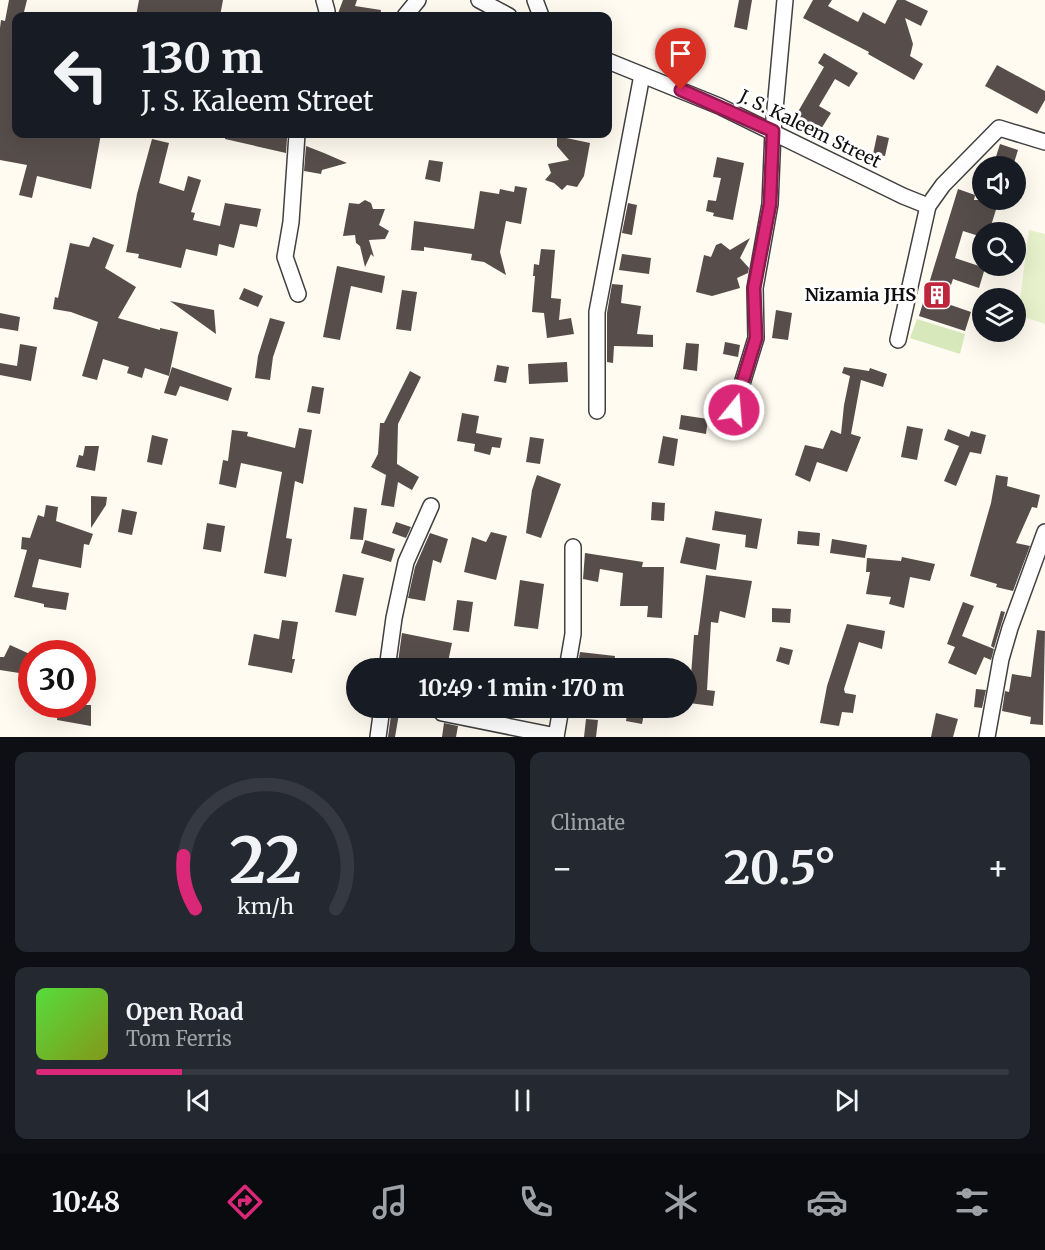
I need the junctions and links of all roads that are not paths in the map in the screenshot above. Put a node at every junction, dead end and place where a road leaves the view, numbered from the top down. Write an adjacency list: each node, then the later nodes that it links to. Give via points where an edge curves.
1 (418, 0): 4 (street)
2 (479, 0): 5 (street)
3 (785, 0): 8 (street)
4 (408, 12)
5 (502, 12)
6 (612, 63): 7 (street, J. S. Kaleem Street)
7 (642, 75): 8 (street, J. S. Kaleem Street); 15 (street, via 597,312)
8 (773, 131): 11 (street, J. S. Kaleem Street); 14 (street, via 770,204 754,288 756,338)
9 (297, 138): 12 (street, via 285,257)
10 (1045, 142): 11 (street, via 999,128 943,185)
11 (928, 206): 13 (street)
12 (298, 294)
13 (898, 340)
14 (734, 410)
15 (597, 411)
16 (431, 506): 19 (street, via 406,562)
17 (1045, 532): 26 (street, via 1004,648)
18 (573, 547): 20 (street, via 573,634)
19 (389, 658)
20 (569, 658)
21 (381, 718): 25 (street)
22 (467, 718): 24 (street)
23 (559, 718): 24 (street)
24 (556, 736)
25 (378, 737)
26 (987, 737)

